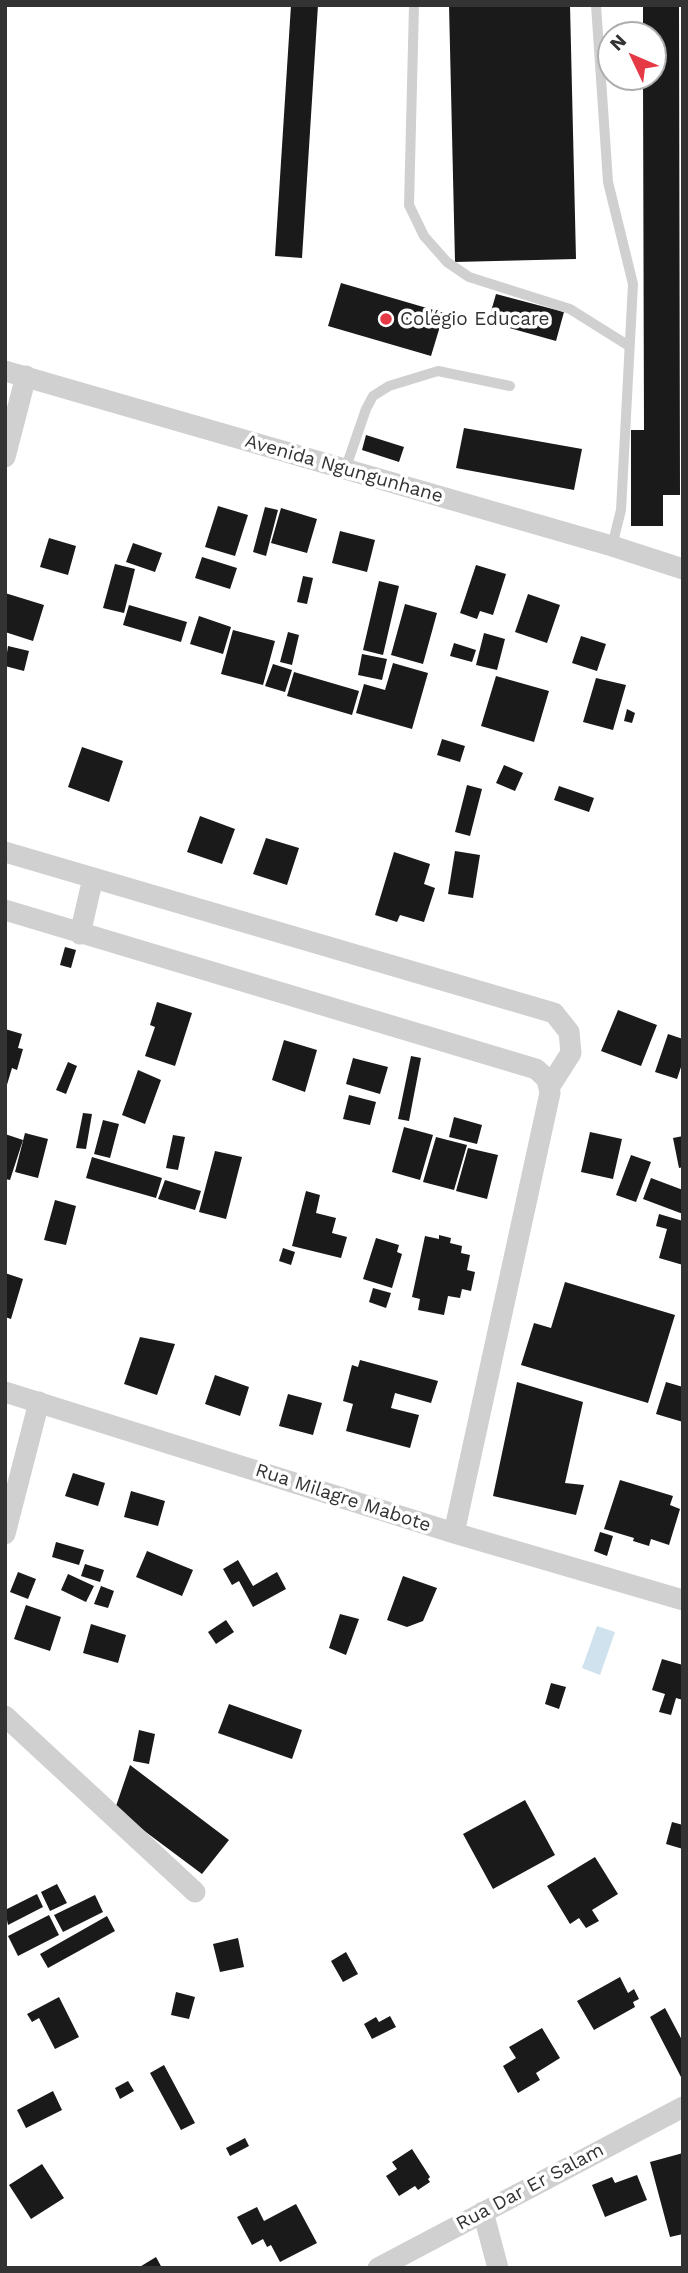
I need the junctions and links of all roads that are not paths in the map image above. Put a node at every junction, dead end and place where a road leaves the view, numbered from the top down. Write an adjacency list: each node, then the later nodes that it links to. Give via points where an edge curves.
1 (414, 5): 3 (lane, via 409,205 424,236 447,262 469,277 570,309)
2 (596, 5): 3 (lane, via 608,182 634,284)
3 (629, 346): 8 (lane, via 621,510)
4 (15, 374): 6 (street); 7 (street, Avenida Ngungunhane)
5 (510, 386): 7 (lane, via 438,371 389,386 373,396 366,409)
6 (5, 457)
7 (345, 470): 8 (street, Avenida Ngungunhane)
8 (611, 547): 9 (street, Avenida Ngungunhane)
9 (683, 569)
10 (5, 852): 11 (street)
11 (93, 878): 13 (street); 14 (street, via 554,1013 569,1032 571,1053)
12 (5, 910): 13 (street)
13 (80, 934): 14 (street, via 536,1069)
14 (550, 1086): 17 (street)
15 (5, 1392): 16 (street, Rua Milagre Mabote)
16 (39, 1402): 17 (street, Rua Milagre Mabote); 18 (street)
17 (454, 1533): 19 (street, Rua Milagre Mabote)
18 (5, 1534)
19 (683, 1600)
20 (5, 1716): 21 (street)
21 (195, 1892)
22 (683, 2107): 23 (street, Rua Dar Er Salam)
23 (483, 2212): 24 (street, Rua Dar Er Salam); 25 (street)
24 (378, 2268)
25 (498, 2268)

